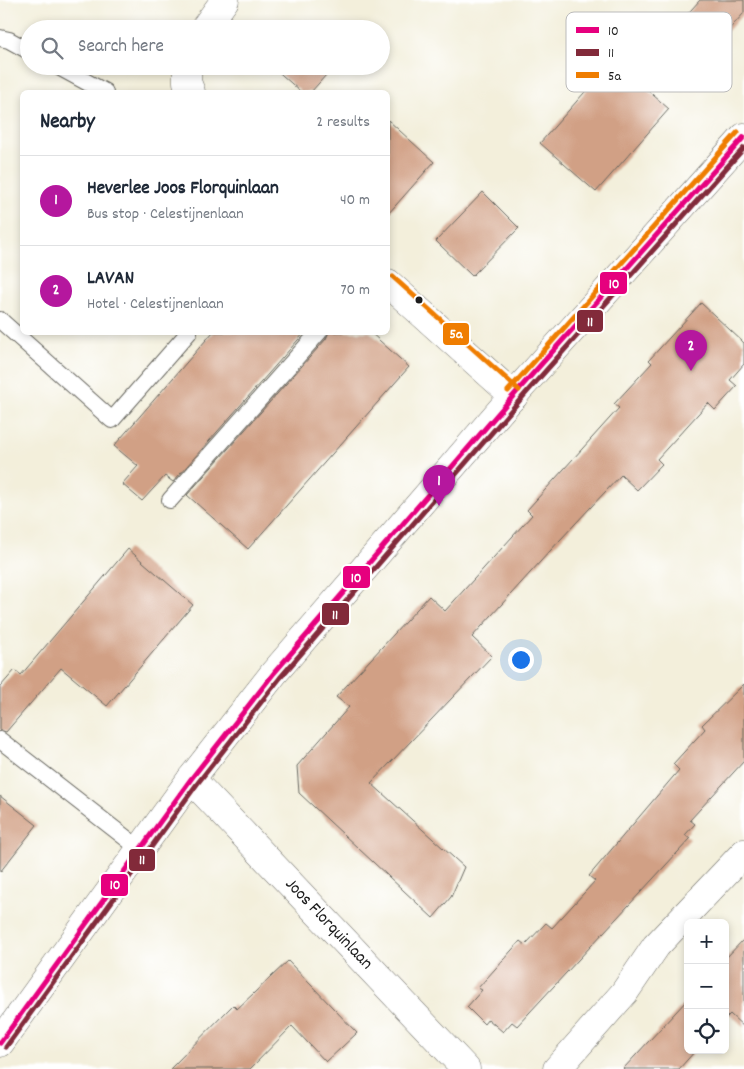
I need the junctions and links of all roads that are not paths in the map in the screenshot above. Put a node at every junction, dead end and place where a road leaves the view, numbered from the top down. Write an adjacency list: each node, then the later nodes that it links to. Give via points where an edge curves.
1 (224, 0): 2 (street)
2 (210, 20)
3 (0, 38): 4 (lane)
4 (20, 46)
5 (74, 75): 7 (lane)
6 (187, 75): 8 (street)
7 (102, 90)
8 (190, 90)
9 (744, 138): 14 (street)
10 (390, 285): 14 (street)
11 (0, 320): 12 (lane, via 112,420)
12 (186, 335)
13 (316, 335): 15 (lane)
14 (514, 396): 17 (street, via 274,673)
15 (170, 500)
16 (0, 740): 18 (lane)
17 (190, 780): 18 (street); 21 (street, Joos Florquinlaan)
18 (140, 849): 20 (street)
19 (744, 853): 22 (street, via 656,946 624,993)
20 (0, 1043)
21 (466, 1069)
22 (557, 1069)

